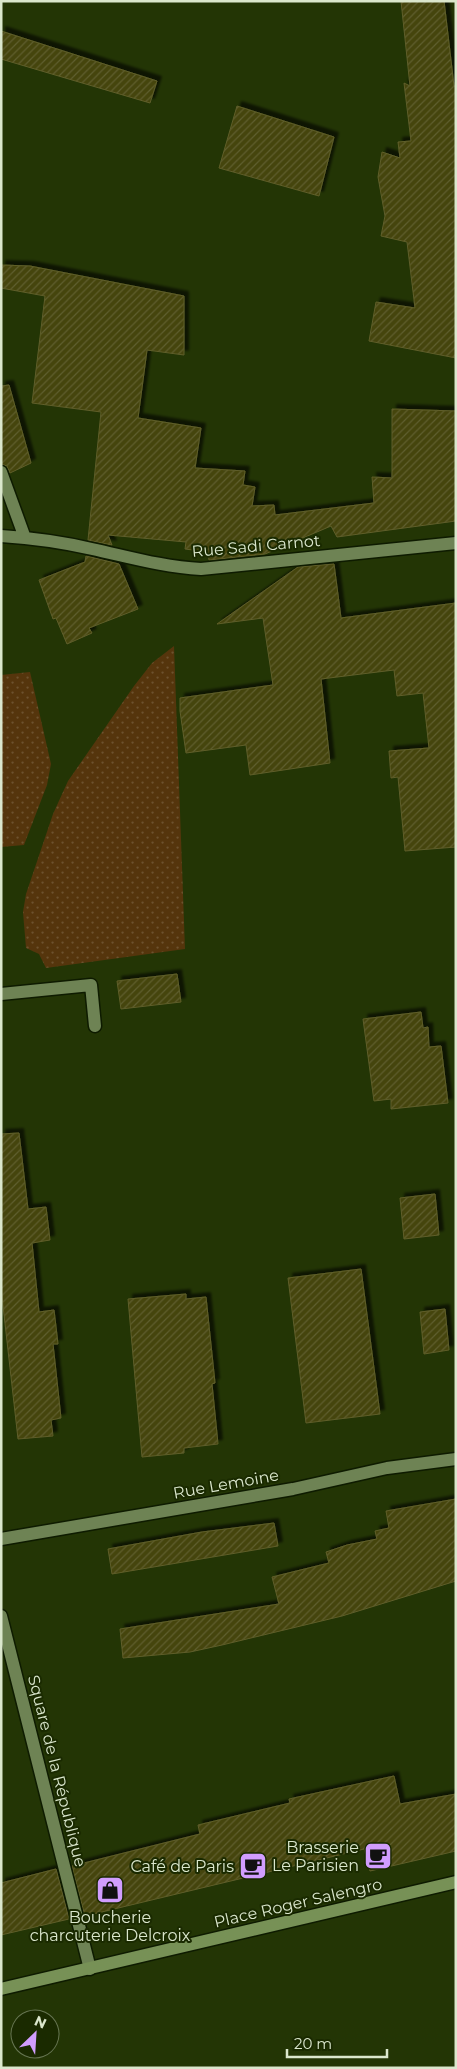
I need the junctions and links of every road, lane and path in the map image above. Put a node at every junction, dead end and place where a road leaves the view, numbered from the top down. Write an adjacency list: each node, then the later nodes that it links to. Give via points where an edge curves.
1 (1, 472): 3 (street)
2 (1, 536): 3 (street, Rue Sadi Carnot)
3 (25, 538): 4 (street, Rue Sadi Carnot, via 90,549 164,567 201,569)
4 (456, 543)
5 (1, 994): 6 (street, via 91,985)
6 (95, 1026)
7 (456, 1459): 8 (street, Rue Lemoine, via 387,1468 293,1489)
8 (1, 1539)
9 (1, 1616): 10 (street, Square de la République)
10 (14, 1669): 11 (street, Square de la République); 13 (street, Square de la République)
11 (1, 1671)
12 (456, 1882): 13 (street, Place Roger Salengro)
13 (90, 1969): 14 (street, Place Roger Salengro)
14 (1, 1989)

